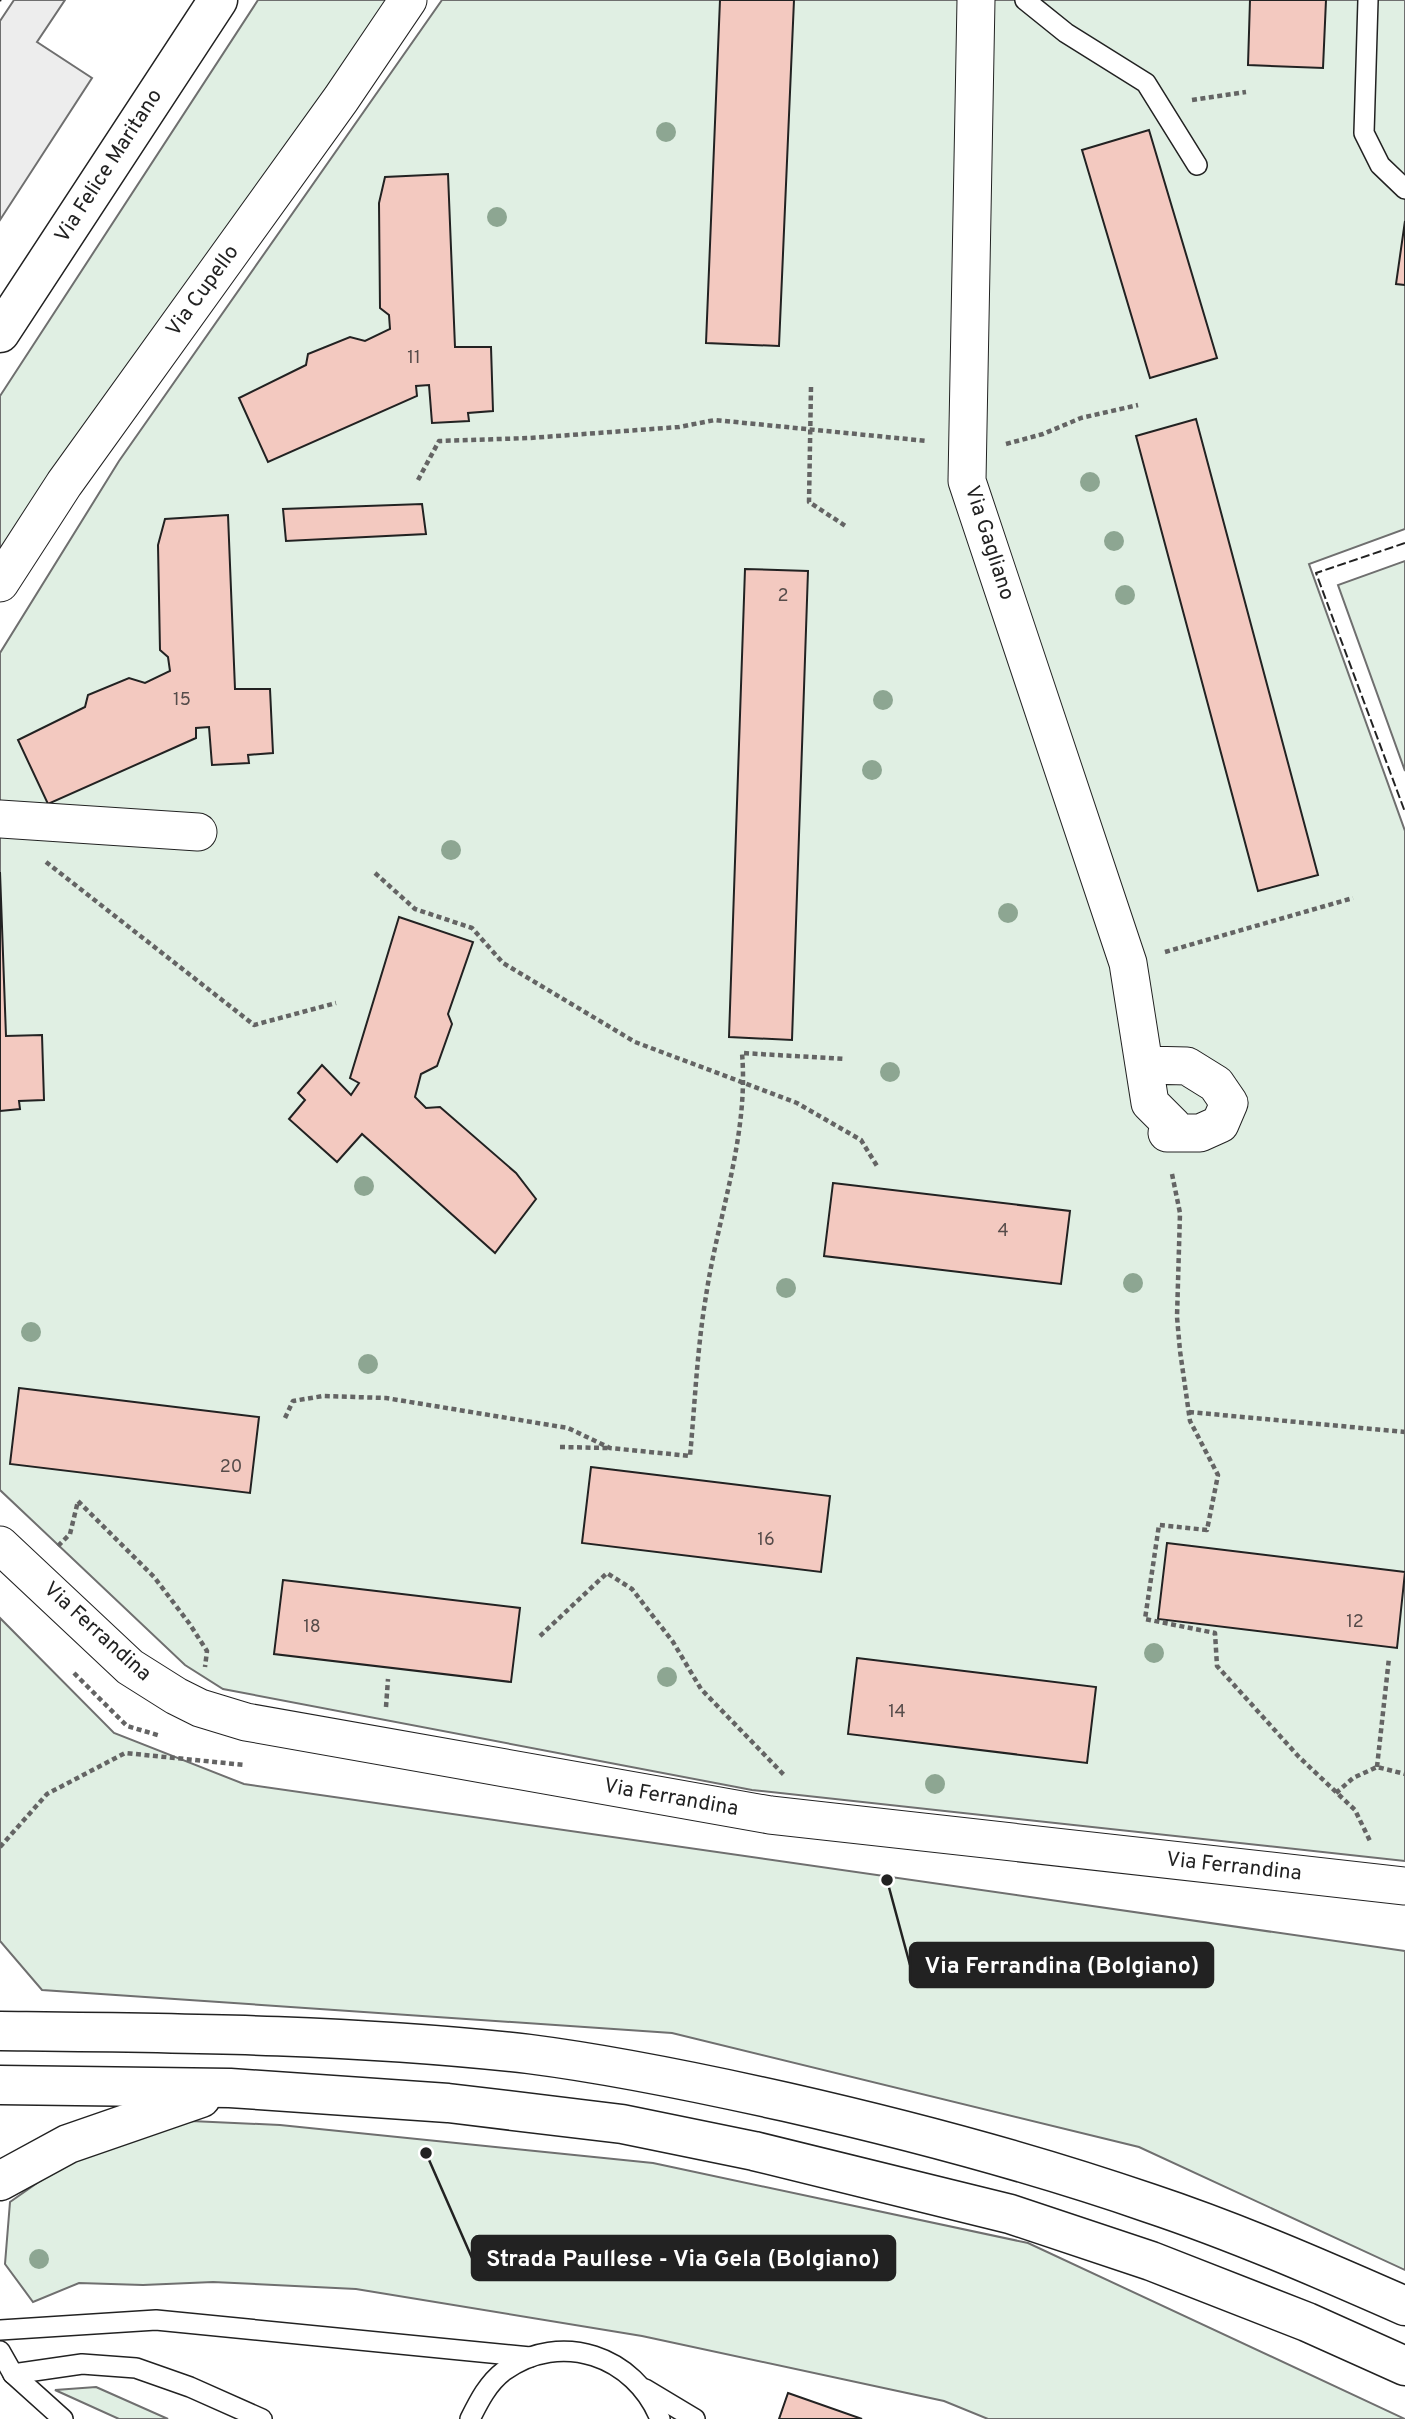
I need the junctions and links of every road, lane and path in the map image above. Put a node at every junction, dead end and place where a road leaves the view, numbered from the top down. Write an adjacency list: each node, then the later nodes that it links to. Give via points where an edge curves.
1 (218, 0): 10 (main road, Via Felice Maritano)
2 (408, 0): 17 (street, Via Cupello, via 64,485)
3 (976, 0): 14 (street, Via Gagliano)
4 (1025, 0): 7 (lane, via 1066,33 1146,83)
5 (1368, 0): 9 (lane, via 1364,133 1380,164)
6 (1247, 92): 7 (path)
7 (1159, 105): 8 (lane)
8 (1197, 165)
9 (1405, 189)
10 (0, 333)
11 (811, 387): 13 (path)
12 (1138, 405): 14 (path, via 1081,418 1008,444)
13 (811, 430): 14 (path); 15 (path, via 715,420 666,428 439,441); 16 (path, via 809,502)
14 (968, 444): 23 (street, Via Gagliano, via 967,481)
15 (418, 480)
16 (847, 527)
17 (0, 583)
18 (0, 819): 19 (street)
19 (198, 832)
20 (38, 856): 24 (path, via 254,1026)
21 (375, 873): 27 (path, via 415,909 472,928 503,963 635,1042)
22 (1353, 898): 23 (path)
23 (1128, 963): 26 (street, Via Gagliano)
24 (336, 1003)
25 (845, 1059): 27 (path, via 742,1053)
26 (1146, 1065): 28 (street, Via Gagliano, via 1150,1103 1173,1126); 28 (street, via 1187,1066 1216,1084 1229,1103 1220,1124 1200,1132)
27 (744, 1083): 29 (path, via 797,1103 861,1140); 34 (path, via 731,1182 706,1296 690,1456)
28 (1167, 1133): 30 (path, via 1180,1213 1177,1317)
29 (877, 1166)
30 (1189, 1412): 32 (path); 42 (path, via 1218,1475 1207,1530 1159,1525 1145,1619 1215,1633 1217,1666)
31 (285, 1418): 34 (path, via 293,1401 323,1396 386,1398 568,1428)
32 (1405, 1433)
33 (560, 1447): 34 (path)
34 (610, 1448)
35 (0, 1545): 36 (street, Via Ferrandina)
36 (29, 1573): 39 (street, Via Ferrandina, via 130,1667); 39 (path, via 70,1534 78,1501 154,1577 207,1651)
37 (540, 1636): 43 (path, via 607,1573 632,1589 673,1642 701,1689 785,1776)
38 (1389, 1658): 40 (path)
39 (200, 1708): 43 (street, Via Ferrandina, via 246,1722)
40 (1377, 1767): 41 (path); 42 (path, via 1353,1778)
41 (1405, 1774)
42 (1336, 1793): 44 (path, via 1355,1810)
43 (805, 1819): 44 (street, Via Ferrandina)
44 (1398, 1885)
45 (0, 2031): 49 (main road, via 237,2033 442,2045 702,2083 1021,2161 1152,2203)
46 (0, 2085): 47 (main road)
47 (230, 2088): 48 (main road, via 68,2144); 53 (main road, via 461,2104 622,2124 754,2151 1023,2218 1152,2261)
48 (0, 2181)
49 (1405, 2306)
50 (0, 2330): 52 (lane, via 156,2320)
51 (0, 2351): 54 (lane)
52 (530, 2357): 55 (lane, via 559,2350 589,2353 628,2372); 58 (lane, via 503,2371 483,2393)
53 (1405, 2366)
54 (13, 2374): 56 (lane); 57 (lane, via 82,2364 136,2368)
55 (643, 2388): 59 (lane); 60 (lane)
56 (63, 2419)
57 (262, 2419)
58 (470, 2419)
59 (660, 2419)
60 (695, 2419)

